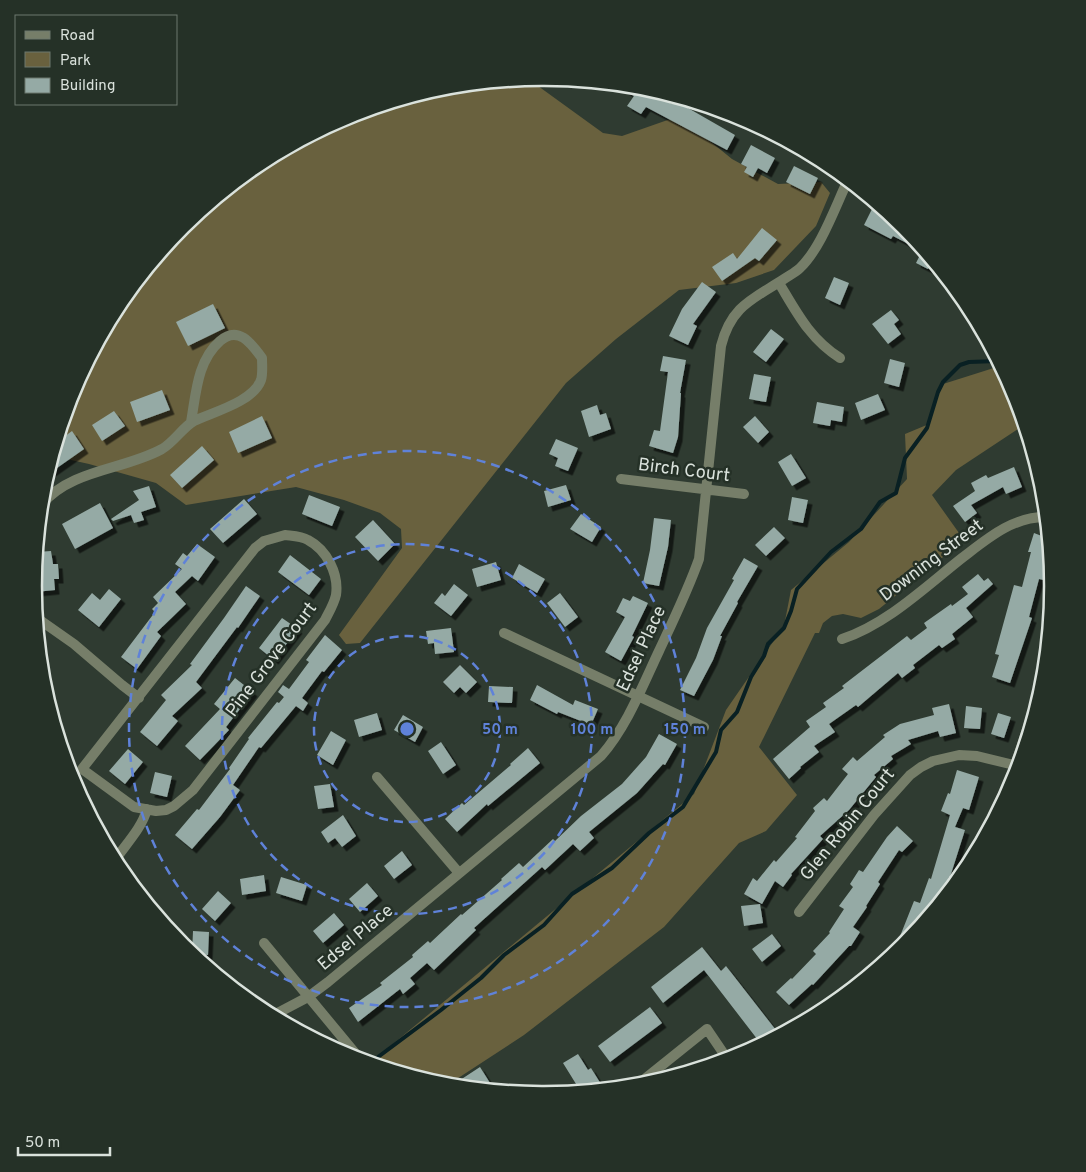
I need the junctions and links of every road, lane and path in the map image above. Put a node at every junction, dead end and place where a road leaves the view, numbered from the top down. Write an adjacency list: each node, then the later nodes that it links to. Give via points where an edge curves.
1 (845, 187): 2 (street, Edsel Place, via 810,257)
2 (779, 283): 3 (street, via 816,340); 6 (street, Edsel Place, via 746,303 734,316 723,338)
3 (840, 358)
4 (191, 422): 4 (street, via 250,396 261,380 262,358 251,343 238,335 226,336 212,347 203,362 197,383); 8 (street, via 162,449 72,482)
5 (621, 479): 6 (street, Birch Court)
6 (706, 490): 7 (street, Birch Court); 13 (street, Edsel Place, via 699,559)
7 (744, 494)
8 (51, 497)
9 (1038, 517): 12 (street, Downing Street, via 1025,518 993,534 872,627)
10 (44, 623): 14 (street)
11 (504, 633): 13 (street)
12 (842, 639)
13 (638, 696): 15 (street); 20 (street, Edsel Place, via 614,741 600,756)
14 (140, 698): 18 (street, Pine Grove Court, via 82,768 134,807); 18 (street, Pine Grove Court, via 255,548 264,541 285,535 307,539 322,550 336,585 336,596 325,620 193,790 166,810)
15 (704, 727)
16 (1010, 764): 21 (street, Glen Robin Court, via 959,755 921,767 874,815)
17 (377, 777): 20 (street)
18 (147, 809): 19 (street)
19 (120, 853)
20 (459, 873): 23 (street, Edsel Place)
21 (799, 912)
22 (264, 944): 23 (street)
23 (308, 996): 24 (street, Edsel Place); 25 (street)
24 (280, 1011)
25 (351, 1048)
26 (723, 1053): 27 (street, via 707,1028)
27 (650, 1075)

